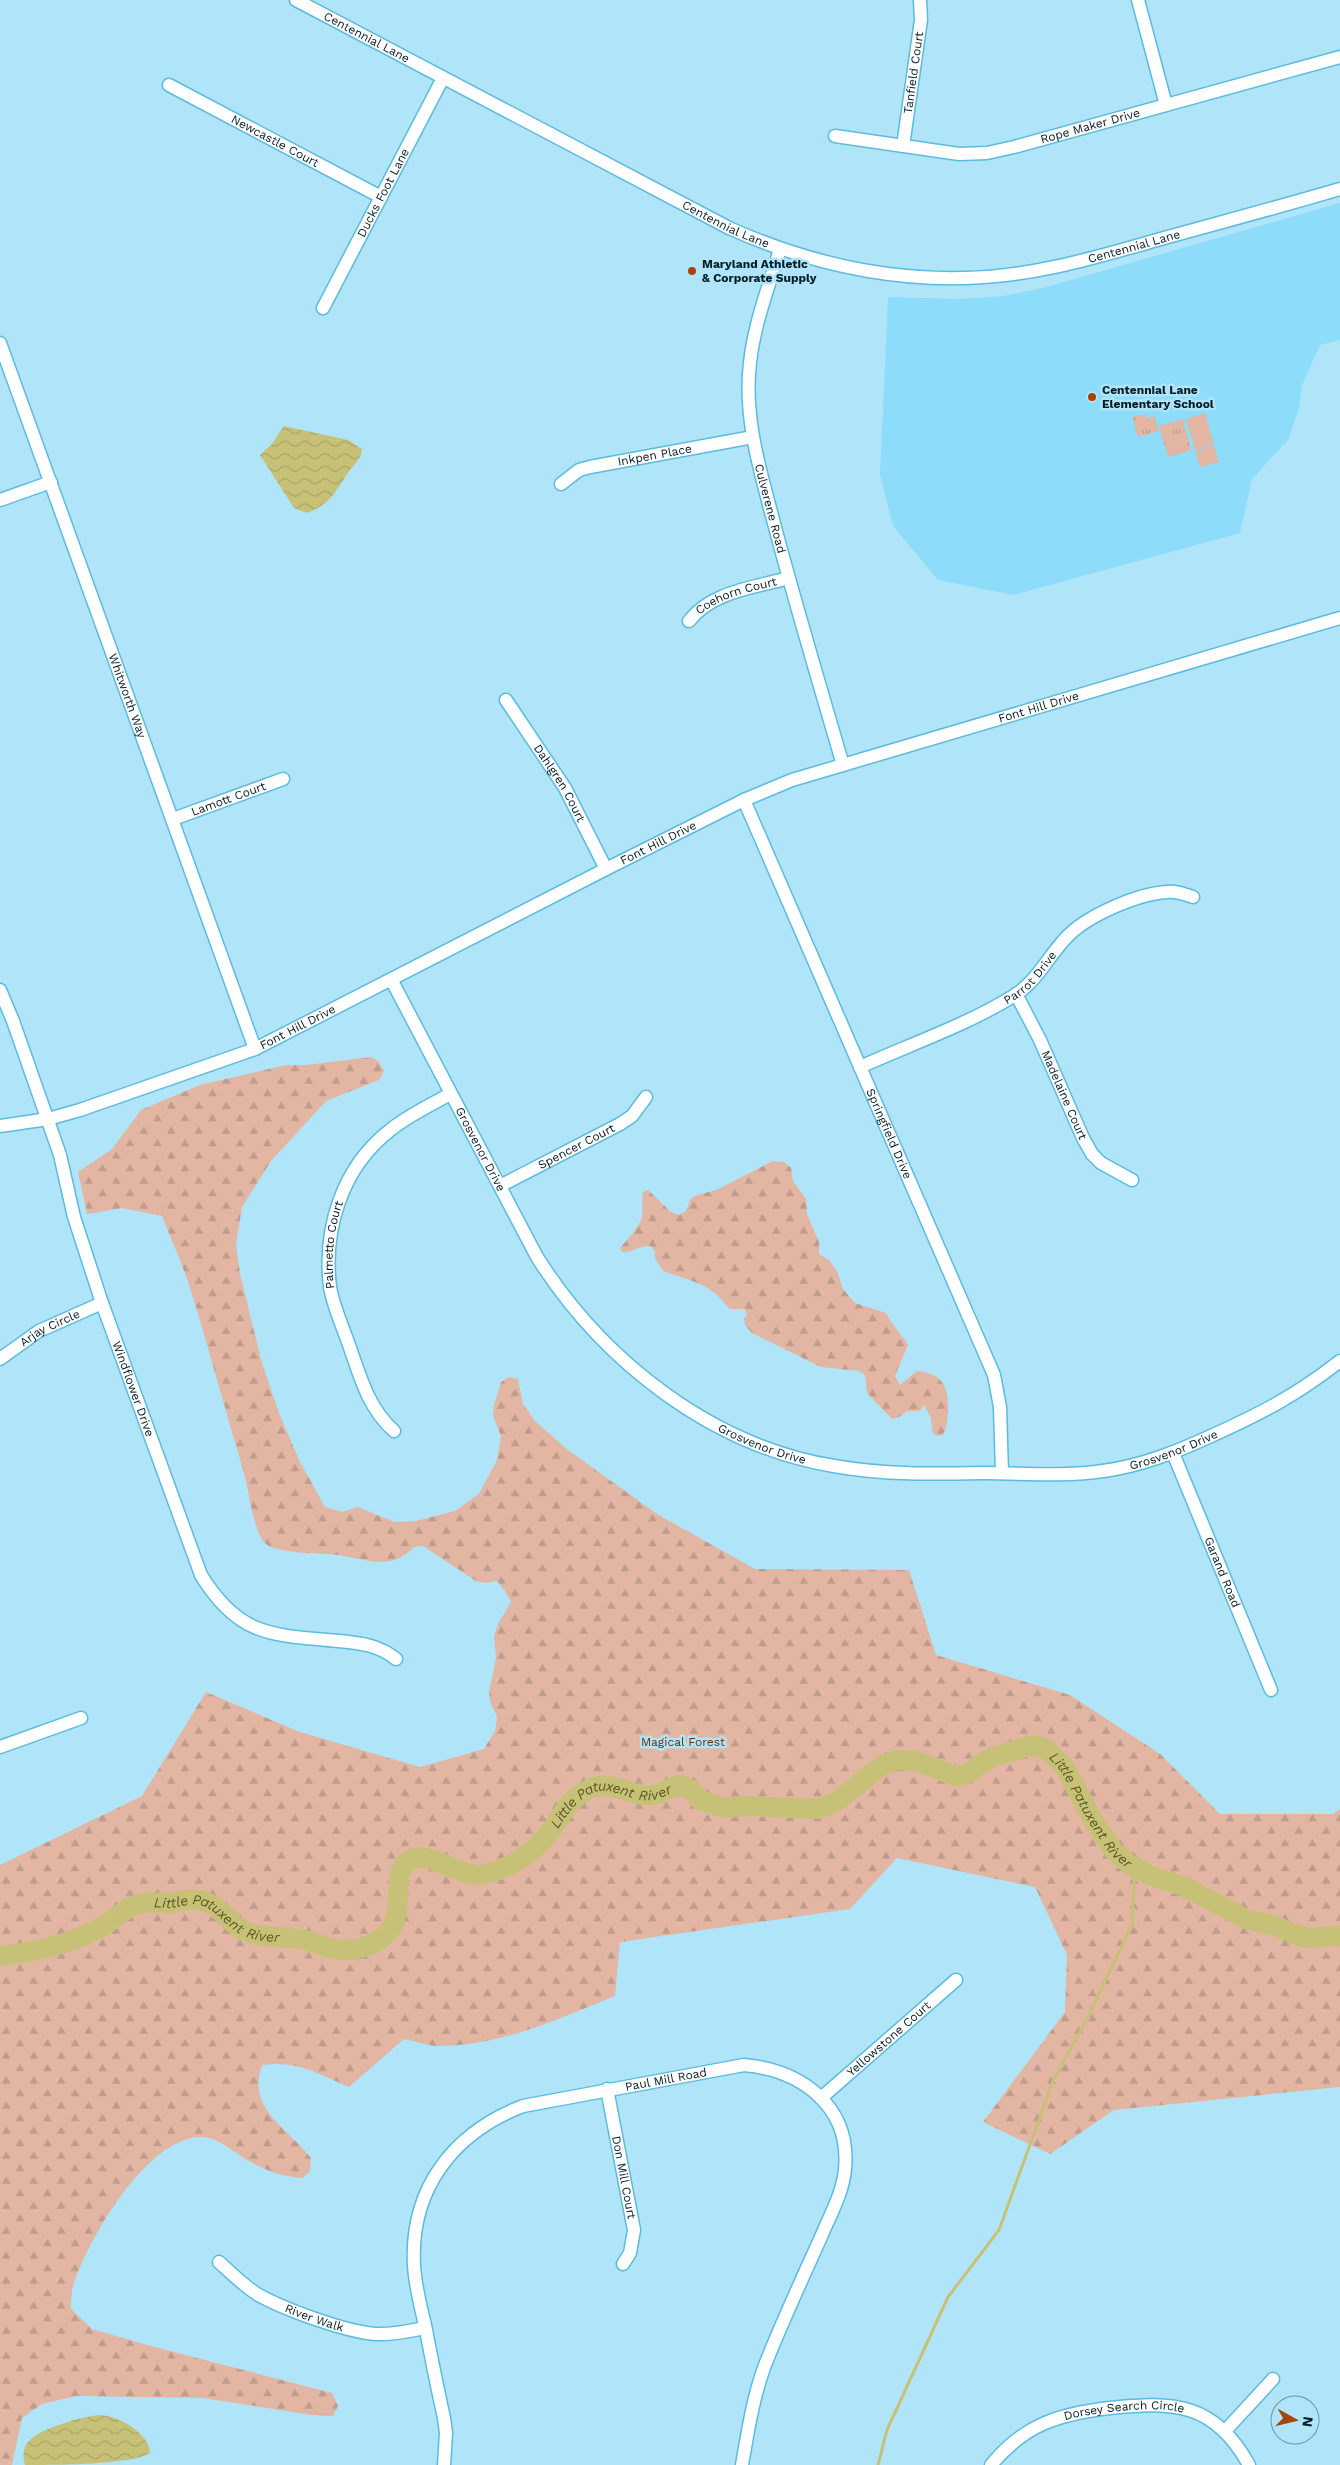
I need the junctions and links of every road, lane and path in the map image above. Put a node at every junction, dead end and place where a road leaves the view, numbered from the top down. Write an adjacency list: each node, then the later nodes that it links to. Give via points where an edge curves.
1 (296, 0): 5 (street, Centennial Lane)
2 (920, 0): 9 (street, Tanfield Court, via 921,20)
3 (1138, 0): 7 (street)
4 (1340, 57): 7 (street, Rope Maker Drive)
5 (443, 78): 11 (street, Ducks Foot Lane); 12 (street, Centennial Lane, via 729,228)
6 (169, 85): 11 (street, Newcastle Court)
7 (1166, 105): 9 (street, Rope Maker Drive, via 987,153 959,154)
8 (835, 136): 9 (street, Rope Maker Drive)
9 (903, 146)
10 (1340, 189): 12 (street, Centennial Lane, via 1082,261 1002,276 898,276 838,266)
11 (381, 197): 13 (street, Ducks Foot Lane)
12 (780, 249): 15 (street, Culverene Road, via 750,363 749,402)
13 (323, 308)
14 (0, 343): 16 (street, Whitworth Way)
15 (753, 437): 17 (street, Inkpen Place, via 590,467); 19 (street, Culverene Road)
16 (51, 482): 18 (street); 26 (street, Whitworth Way)
17 (560, 484)
18 (0, 500)
19 (788, 578): 21 (street, Coehorn Court, via 719,598 702,607); 23 (street, Culverene Road)
20 (1340, 618): 23 (street, Font Hill Drive)
21 (689, 621)
22 (506, 700): 27 (street, Dahlgren Court, via 565,788)
23 (843, 765): 25 (street, Font Hill Drive, via 792,780)
24 (283, 779): 26 (street, Lamott Court)
25 (744, 800): 27 (street, Font Hill Drive); 33 (street, Springfield Drive)
26 (173, 819): 32 (street, Whitworth Way)
27 (606, 869): 29 (street, Font Hill Drive)
28 (1193, 897): 31 (street, Parrot Drive, via 1168,892 1154,894 1088,919 1064,939 1032,980)
29 (392, 981): 32 (street, Font Hill Drive); 34 (street, Grosvenor Drive)
30 (0, 990): 36 (street, Windflower Drive)
31 (1016, 994): 33 (street, Parrot Drive); 38 (street, Madelaine Court, via 1092,1154 1101,1163)
32 (255, 1049): 36 (street, Font Hill Drive)
33 (860, 1067): 45 (street, Springfield Drive, via 994,1376 1000,1407)
34 (450, 1094): 39 (street, Grosvenor Drive); 43 (street, Palmetto Court, via 387,1132 360,1161 335,1210 330,1235 330,1289 338,1314 367,1397)
35 (646, 1097): 39 (street, Spencer Court, via 636,1111 620,1124)
36 (48, 1119): 37 (street, Font Hill Drive); 40 (street, Windflower Drive, via 74,1217)
37 (0, 1126)
38 (1132, 1180)
39 (500, 1186): 45 (street, Grosvenor Drive, via 537,1257 580,1318 639,1374 707,1420 750,1441 832,1466 877,1472)
40 (102, 1302): 41 (street, Arjay Circle, via 39,1331); 46 (street, Windflower Drive, via 201,1575 223,1607 257,1630 275,1635 365,1644)
41 (0, 1359)
42 (1340, 1361): 44 (street, Grosvenor Drive, via 1267,1411)
43 (394, 1431)
44 (1173, 1453): 45 (street, Grosvenor Drive, via 1102,1472); 47 (street, Garand Road)
45 (1002, 1473)
46 (396, 1659)
47 (1271, 1690)
48 (81, 1718): 49 (street)
49 (0, 1747)
50 (956, 1980): 52 (street, Yellowstone Court)
51 (607, 2089): 52 (street, Paul Mill Road, via 744,2065 778,2070 795,2077); 54 (street, Don Mill Court, via 634,2230 630,2253); 55 (street, Paul Mill Road, via 523,2106 500,2114 448,2156 434,2175 417,2222 414,2265)
52 (821, 2098): 59 (street, Paul Mill Road, via 838,2124 846,2154 845,2170 836,2201 762,2374)
53 (219, 2262): 55 (street, River Walk, via 239,2281 268,2300 345,2328 394,2334)
54 (623, 2264)
55 (425, 2328): 58 (street, Paul Mill Road, via 445,2425)
56 (1273, 2378): 57 (street)
57 (1225, 2431): 60 (street, Dorsey Search Circle, via 1210,2420 1173,2405 1143,2404 1084,2411 1046,2421 1030,2430 1002,2451); 61 (street, Dorsey Search Circle)
58 (444, 2465)
59 (742, 2465)
60 (991, 2465)
61 (1249, 2465)

